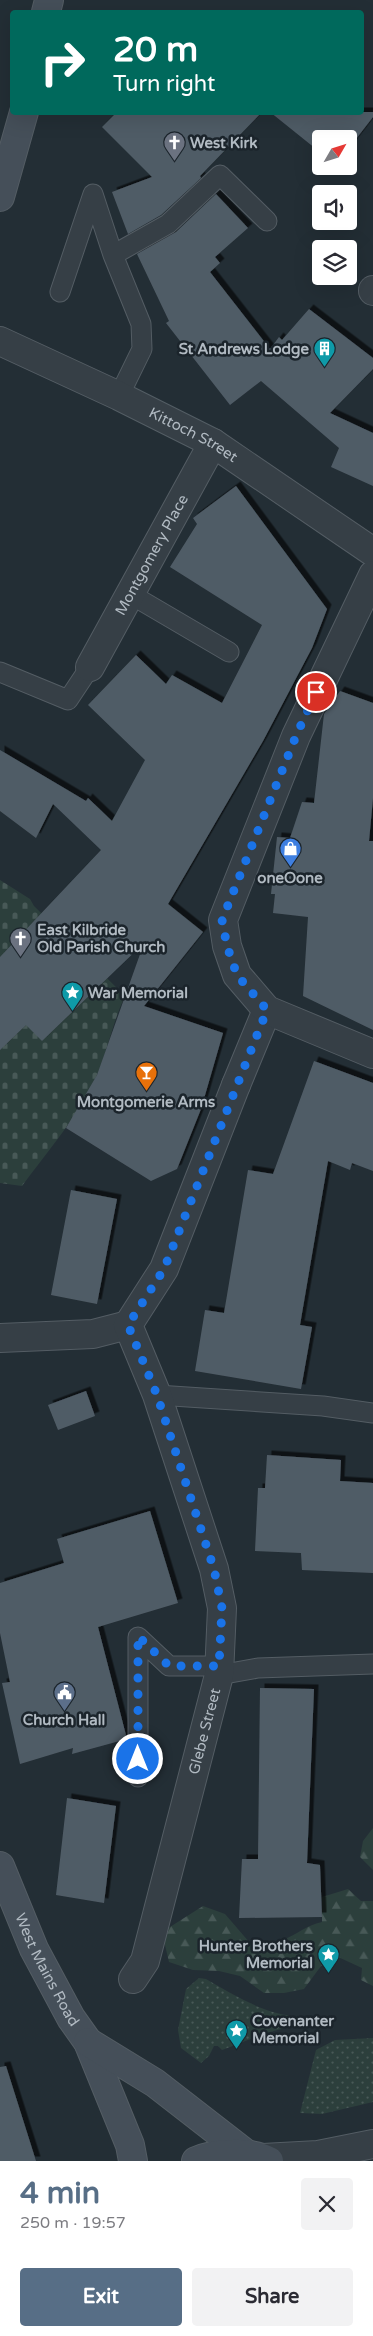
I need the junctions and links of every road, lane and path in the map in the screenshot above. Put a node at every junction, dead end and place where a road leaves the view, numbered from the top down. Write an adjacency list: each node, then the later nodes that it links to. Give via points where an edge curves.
1 (23, 115): 2 (main road)
2 (0, 196)
3 (266, 221): 4 (lane, via 220,175 168,224)
4 (113, 255): 5 (lane, via 93,194); 7 (lane, via 142,324 142,349)
5 (60, 292)
6 (0, 341): 7 (street, Kittoch Street)
7 (119, 396): 8 (street, Kittoch Street)
8 (212, 443): 9 (street, Kittoch Street); 11 (street, Montgomery Place)
9 (373, 552)
10 (373, 575): 15 (street, via 296,736 222,920 237,975)
11 (130, 594): 12 (lane); 13 (street, Montgomery Place)
12 (229, 652)
13 (90, 667): 14 (lane, via 68,700)
14 (0, 672)
15 (267, 1010): 16 (street); 17 (street, via 164,1269)
16 (373, 1054)
17 (128, 1325): 18 (street, via 93,1334); 19 (street, Glebe Street)
18 (0, 1338)
19 (157, 1395): 20 (lane); 22 (street, Glebe Street, via 214,1569 222,1608)
20 (373, 1412)
21 (373, 1664): 22 (lane)
22 (219, 1671): 23 (lane, via 169,1666 138,1636); 25 (street, Glebe Street, via 145,1961)
23 (138, 1777)
24 (0, 1866): 26 (main road, West Mains Road, via 34,1949 71,2018)
25 (133, 1979)
26 (88, 2042): 28 (main road, West Mains Road, via 155,2083); 29 (main road, West Mains Road, via 124,2129)
27 (373, 2144): 28 (street, via 318,2155)
28 (261, 2158): 30 (main road, via 231,2153)
29 (133, 2161)
30 (196, 2161)

